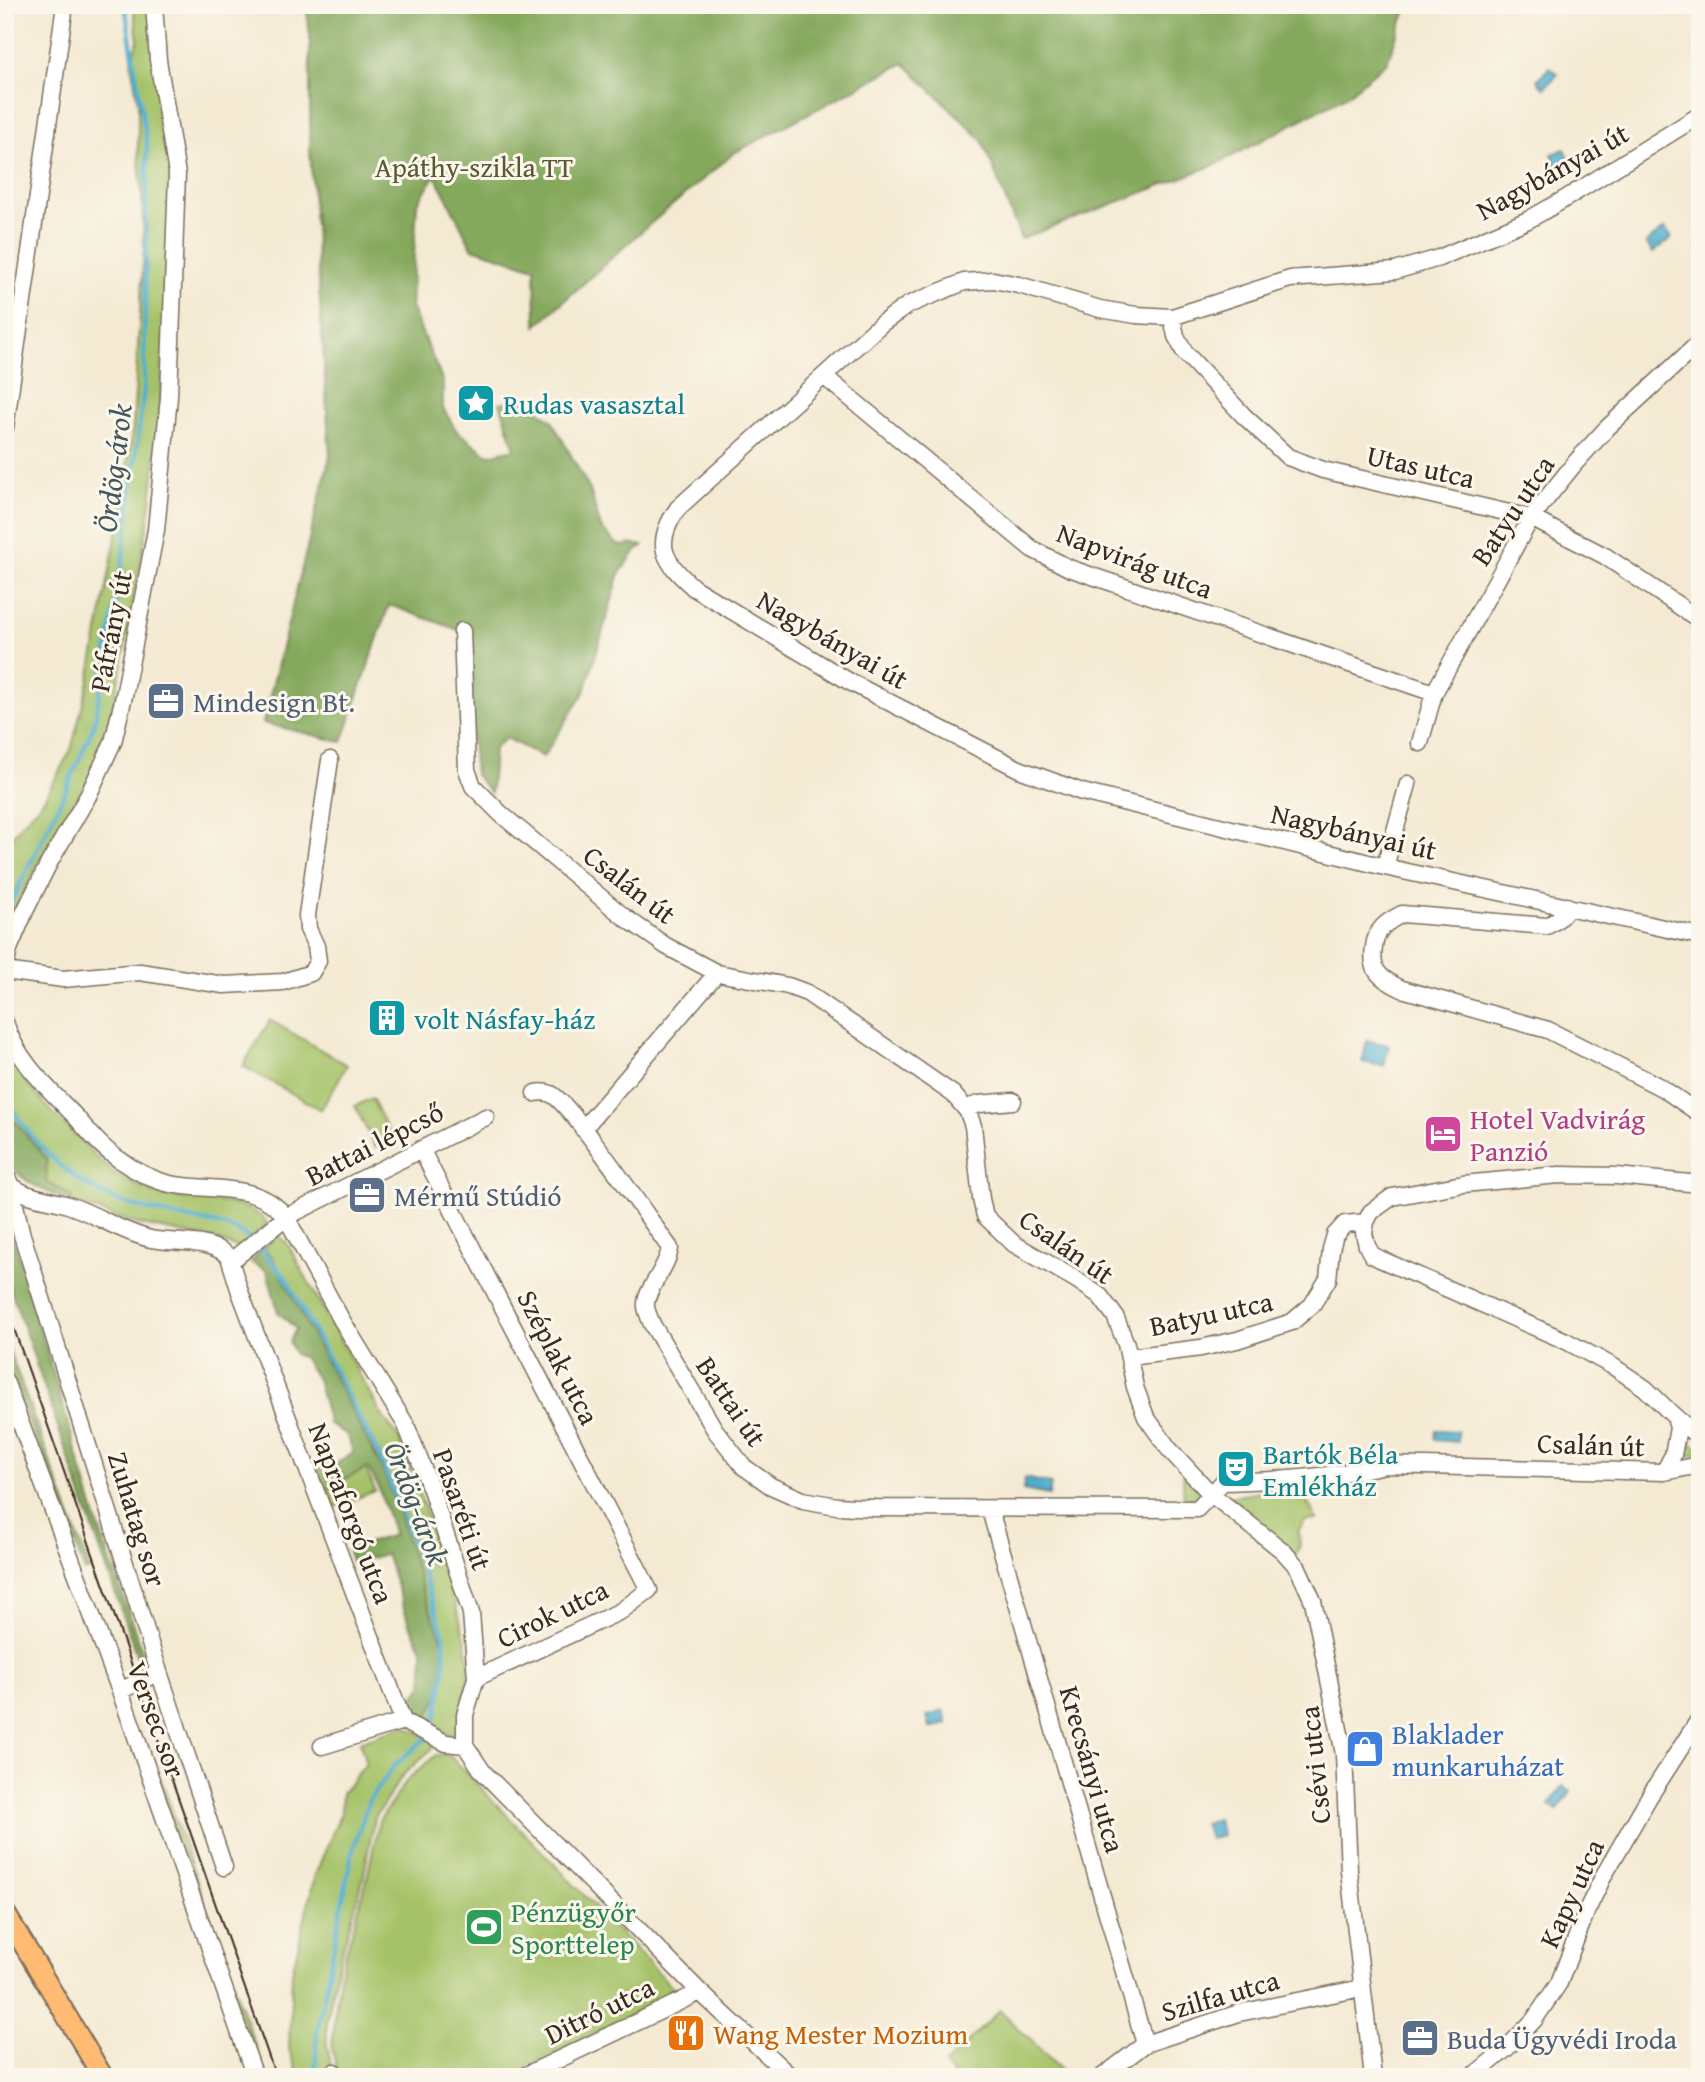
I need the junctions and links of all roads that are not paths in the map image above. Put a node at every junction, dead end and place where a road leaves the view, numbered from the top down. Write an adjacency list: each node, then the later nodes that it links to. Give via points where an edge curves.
1 (65, 5): 7 (street)
2 (154, 5): 18 (street, Páfrány út, via 177,173 169,397 156,530 113,742)
3 (1700, 115): 4 (street, Nagybányai út, via 1528,220 1439,258 1395,271 1290,279)
4 (1172, 317): 6 (street, Nagybányai út, via 1100,309 993,280 964,282 908,305); 8 (street, Utas utca, via 1185,353 1289,457 1322,470)
5 (1700, 342): 8 (street, Batyu utca, via 1608,428)
6 (825, 377): 11 (street, Napvirág utca, via 1032,549 1069,568); 15 (street, Nagybányai út, via 678,508 662,541 677,574 850,682 1019,769 1082,792)
7 (5, 428)
8 (1531, 518): 9 (street, Utas utca, via 1605,556); 11 (street, Batyu utca)
9 (1700, 620)
10 (463, 631): 20 (street, Csalán út, via 467,770 473,786 623,916)
11 (1434, 693): 12 (street, Batyu utca)
12 (1420, 743)
13 (330, 760): 19 (street, via 307,915 318,954 311,973 282,982 225,985 140,972 63,979)
14 (1408, 784): 15 (street)
15 (1385, 867): 16 (street, Nagybányai út)
16 (1567, 906): 17 (street, Nagybányai út); 25 (street, via 1548,926 1402,914 1375,933 1372,959 1376,971 1402,989 1548,1030 1662,1087)
17 (1700, 936)
18 (7, 948): 19 (street)
19 (5, 970)
20 (717, 973): 24 (street, Csalán út, via 807,993 943,1086); 27 (street)
21 (5, 1022): 31 (street, Pasaréti út, via 34,1073 116,1158 170,1184 250,1193)
22 (535, 1093): 27 (street, via 559,1099)
23 (1013, 1101): 24 (street)
24 (966, 1108): 34 (street, Csalán út, via 973,1126 985,1216 1014,1244 1100,1296 1115,1316)
25 (1700, 1114)
26 (486, 1117): 28 (street, Battai lépcső)
27 (583, 1129): 41 (street, Battai út, via 670,1248 668,1261 647,1296 646,1308 715,1430 744,1467 786,1494 816,1503)
28 (421, 1149): 31 (street, Battai lépcső); 42 (street, Széplak utca)
29 (8, 1178): 33 (street, Zuhatag sor, via 19,1192 67,1204 128,1232 215,1247); 43 (street, Zuhatag sor)
30 (1700, 1184): 32 (street, via 1559,1175 1463,1184 1392,1197 1371,1212)
31 (286, 1217): 33 (street, Battai lépcső); 44 (street, Pasaréti út, via 406,1425 471,1613)
32 (1366, 1223): 34 (street, Batyu utca, via 1345,1224 1335,1235 1328,1279 1312,1305 1292,1322 1201,1348); 36 (street, via 1364,1233 1372,1255 1566,1341 1645,1388)
33 (237, 1256): 47 (street, Napraforgó utca, via 240,1292)
34 (1129, 1357): 40 (street, Csalán út, via 1146,1417)
35 (5, 1381): 45 (street, Versec sor)
36 (1675, 1417): 37 (street); 39 (street, via 1676,1441)
37 (1700, 1438)
38 (1700, 1465): 39 (street, Csalán út)
39 (1664, 1472): 40 (street, Csalán út, via 1385,1465 1310,1479 1223,1482)
40 (1210, 1493): 41 (street, Battai út, via 1197,1509); 52 (street, Csévi utca, via 1283,1551 1298,1568 1313,1601 1344,1754 1349,1871)
41 (990, 1510): 54 (street, Krecsányi utca)
42 (649, 1590): 44 (street, Cirok utca, via 621,1611)
43 (159, 1672): 45 (street); 50 (street, Zuhatag sor)
44 (476, 1678): 48 (street, Pasaréti út, via 465,1715)
45 (120, 1691): 56 (street, Versec sor)
46 (1700, 1718): 61 (street, Kapy utca, via 1604,1875 1559,1983 1534,2020)
47 (405, 1722): 48 (street, via 446,1743); 49 (street)
48 (465, 1745): 53 (street, via 482,1772)
49 (322, 1746)
50 (224, 1867)
51 (5, 1913): 55 (main road)
52 (1362, 1988): 54 (street, Szilfa utca, via 1239,2013); 60 (street, Csévi utca)
53 (700, 1992): 57 (street, Ditró utca); 58 (street)
54 (1146, 2044): 59 (street, Szilfa utca)
55 (103, 2077)
56 (255, 2077)
57 (522, 2077)
58 (791, 2077)
59 (1102, 2077)
60 (1373, 2077)
61 (1472, 2077)

